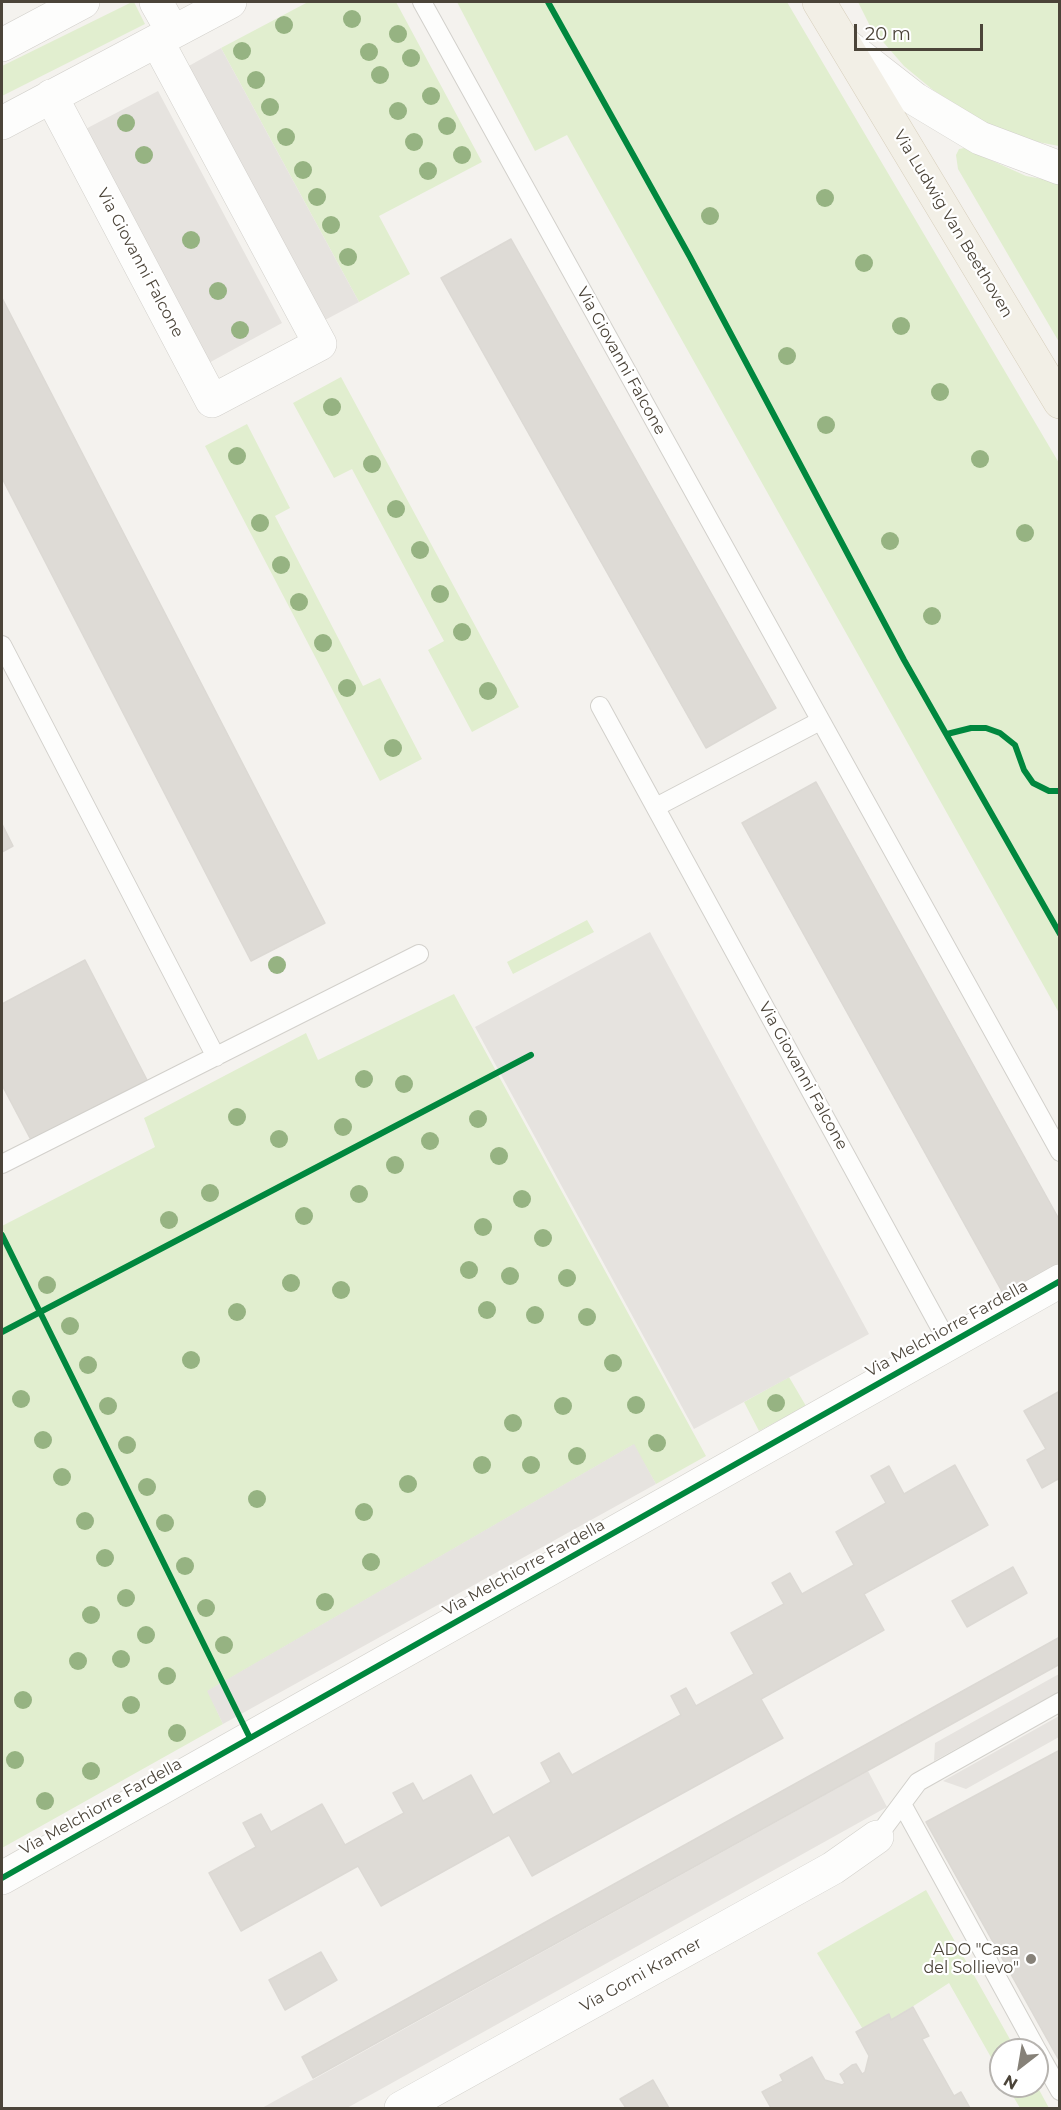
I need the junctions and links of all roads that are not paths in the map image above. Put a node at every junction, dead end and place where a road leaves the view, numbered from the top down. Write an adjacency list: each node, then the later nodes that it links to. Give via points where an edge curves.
1 (83, 2): 7 (street)
2 (156, 2): 6 (street)
3 (230, 2): 6 (street)
4 (422, 2): 15 (lane, Via Giovanni Falcone)
5 (822, 5): 8 (main road, Via Ludwig Van Beethoven)
6 (165, 37): 9 (street); 9 (street, Via Giovanni Falcone, via 320,344 212,401)
7 (2, 45)
8 (847, 46): 11 (street, Via Ludwig Van Beethoven, via 915,99 980,138); 12 (main road, Via Ludwig Van Beethoven)
9 (51, 96): 10 (street)
10 (2, 123)
11 (1059, 168)
12 (1059, 402)
13 (2, 645): 18 (lane)
14 (600, 706): 16 (lane, Via Giovanni Falcone)
15 (820, 721): 16 (lane); 19 (lane, Via Giovanni Falcone)
16 (656, 807): 22 (lane, Via Giovanni Falcone)
17 (419, 954): 18 (lane)
18 (216, 1057): 20 (lane)
19 (1059, 1152)
20 (2, 1164)
21 (1059, 1281): 22 (street, Via Melchiorre Fardella)
22 (949, 1344): 26 (street, Via Melchiorre Fardella)
23 (1059, 1702): 24 (lane, via 932,1772 918,1782)
24 (902, 1804): 25 (lane); 27 (lane)
25 (877, 1837): 30 (street, Via Gorni Kramer, via 823,1874)
26 (2, 1878)
27 (1030, 2038)
28 (1049, 2072): 29 (lane)
29 (1059, 2091)
30 (401, 2109)

